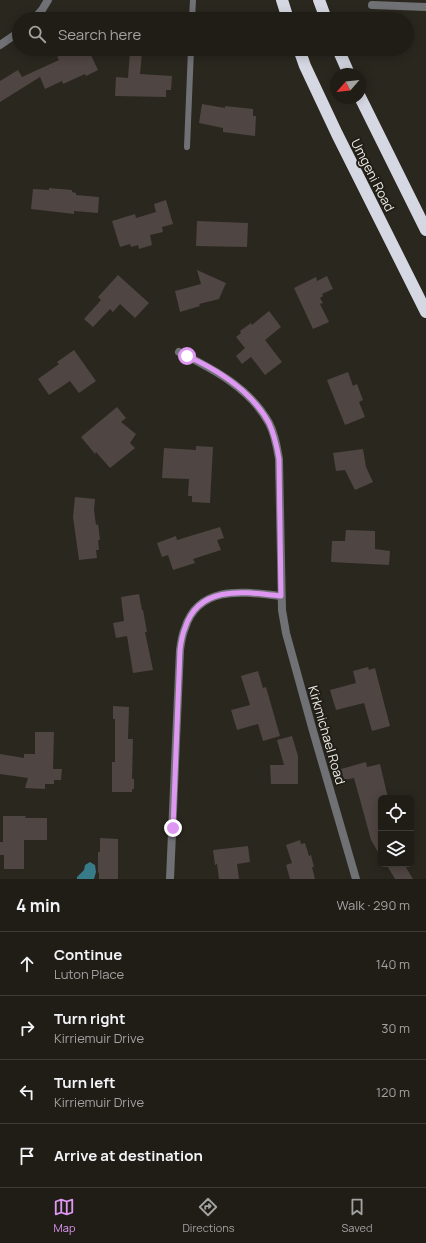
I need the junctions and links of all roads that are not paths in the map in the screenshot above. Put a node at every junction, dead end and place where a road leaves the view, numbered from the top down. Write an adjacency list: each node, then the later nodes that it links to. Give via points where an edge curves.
1 (48, 0): 7 (street)
2 (193, 0): 8 (lane)
3 (282, 0): 9 (highway)
4 (319, 0): 10 (highway)
5 (372, 5): 6 (street)
6 (426, 7)
7 (40, 12)
8 (192, 12)
9 (286, 12)
10 (323, 12)
11 (12, 37): 12 (street)
12 (0, 45)
13 (191, 56): 18 (lane)
14 (301, 56): 20 (highway, Umgeni Road, via 337,134)
15 (341, 56): 16 (highway)
16 (346, 68)
17 (363, 104): 19 (highway, Umgeni Road)
18 (187, 147)
19 (426, 230)
20 (426, 312)
21 (179, 352): 22 (street, Kirkmichael Road, via 217,372 241,389 269,424 279,459)
22 (281, 596): 23 (street, via 227,593 212,596 196,609 185,627 180,650); 24 (street, Kirkmichael Road, via 286,633)
23 (170, 879)
24 (356, 879)

